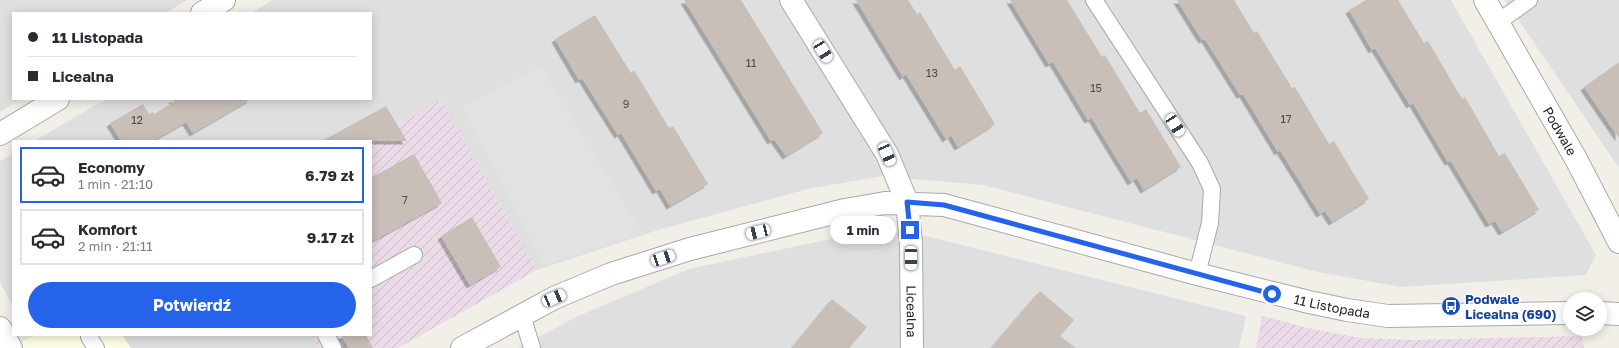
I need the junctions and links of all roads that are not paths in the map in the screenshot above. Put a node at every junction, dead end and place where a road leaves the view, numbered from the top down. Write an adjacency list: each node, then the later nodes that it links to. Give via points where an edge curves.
1 (224, 0): 6 (street)
2 (791, 0): 10 (street, Licealna, via 887,154)
3 (1094, 0): 13 (lane, via 1200,163 1212,189 1210,223)
4 (1485, 0): 7 (street, Podwale)
5 (1529, 0): 7 (lane)
6 (204, 12)
7 (1498, 22): 11 (street, Podwale, via 1576,159)
8 (56, 100): 9 (street)
9 (0, 134)
10 (907, 202): 13 (street, 11 Listopada, via 944,205); 18 (street, 11 Listopada, via 845,210 690,249 611,274 554,298); 25 (street, Licealna, via 911,243)
11 (1619, 242)
12 (414, 255): 14 (lane)
13 (1197, 274): 15 (street, 11 Listopada, via 1308,302 1388,316)
14 (372, 278)
15 (1563, 313)
16 (1607, 313): 17 (street)
17 (1619, 314)
18 (522, 315): 23 (street, 11 Listopada); 24 (lane)
19 (0, 328): 21 (street)
20 (327, 336): 22 (lane)
21 (12, 348)
22 (333, 348)
23 (462, 348)
24 (532, 348)
25 (912, 348)

